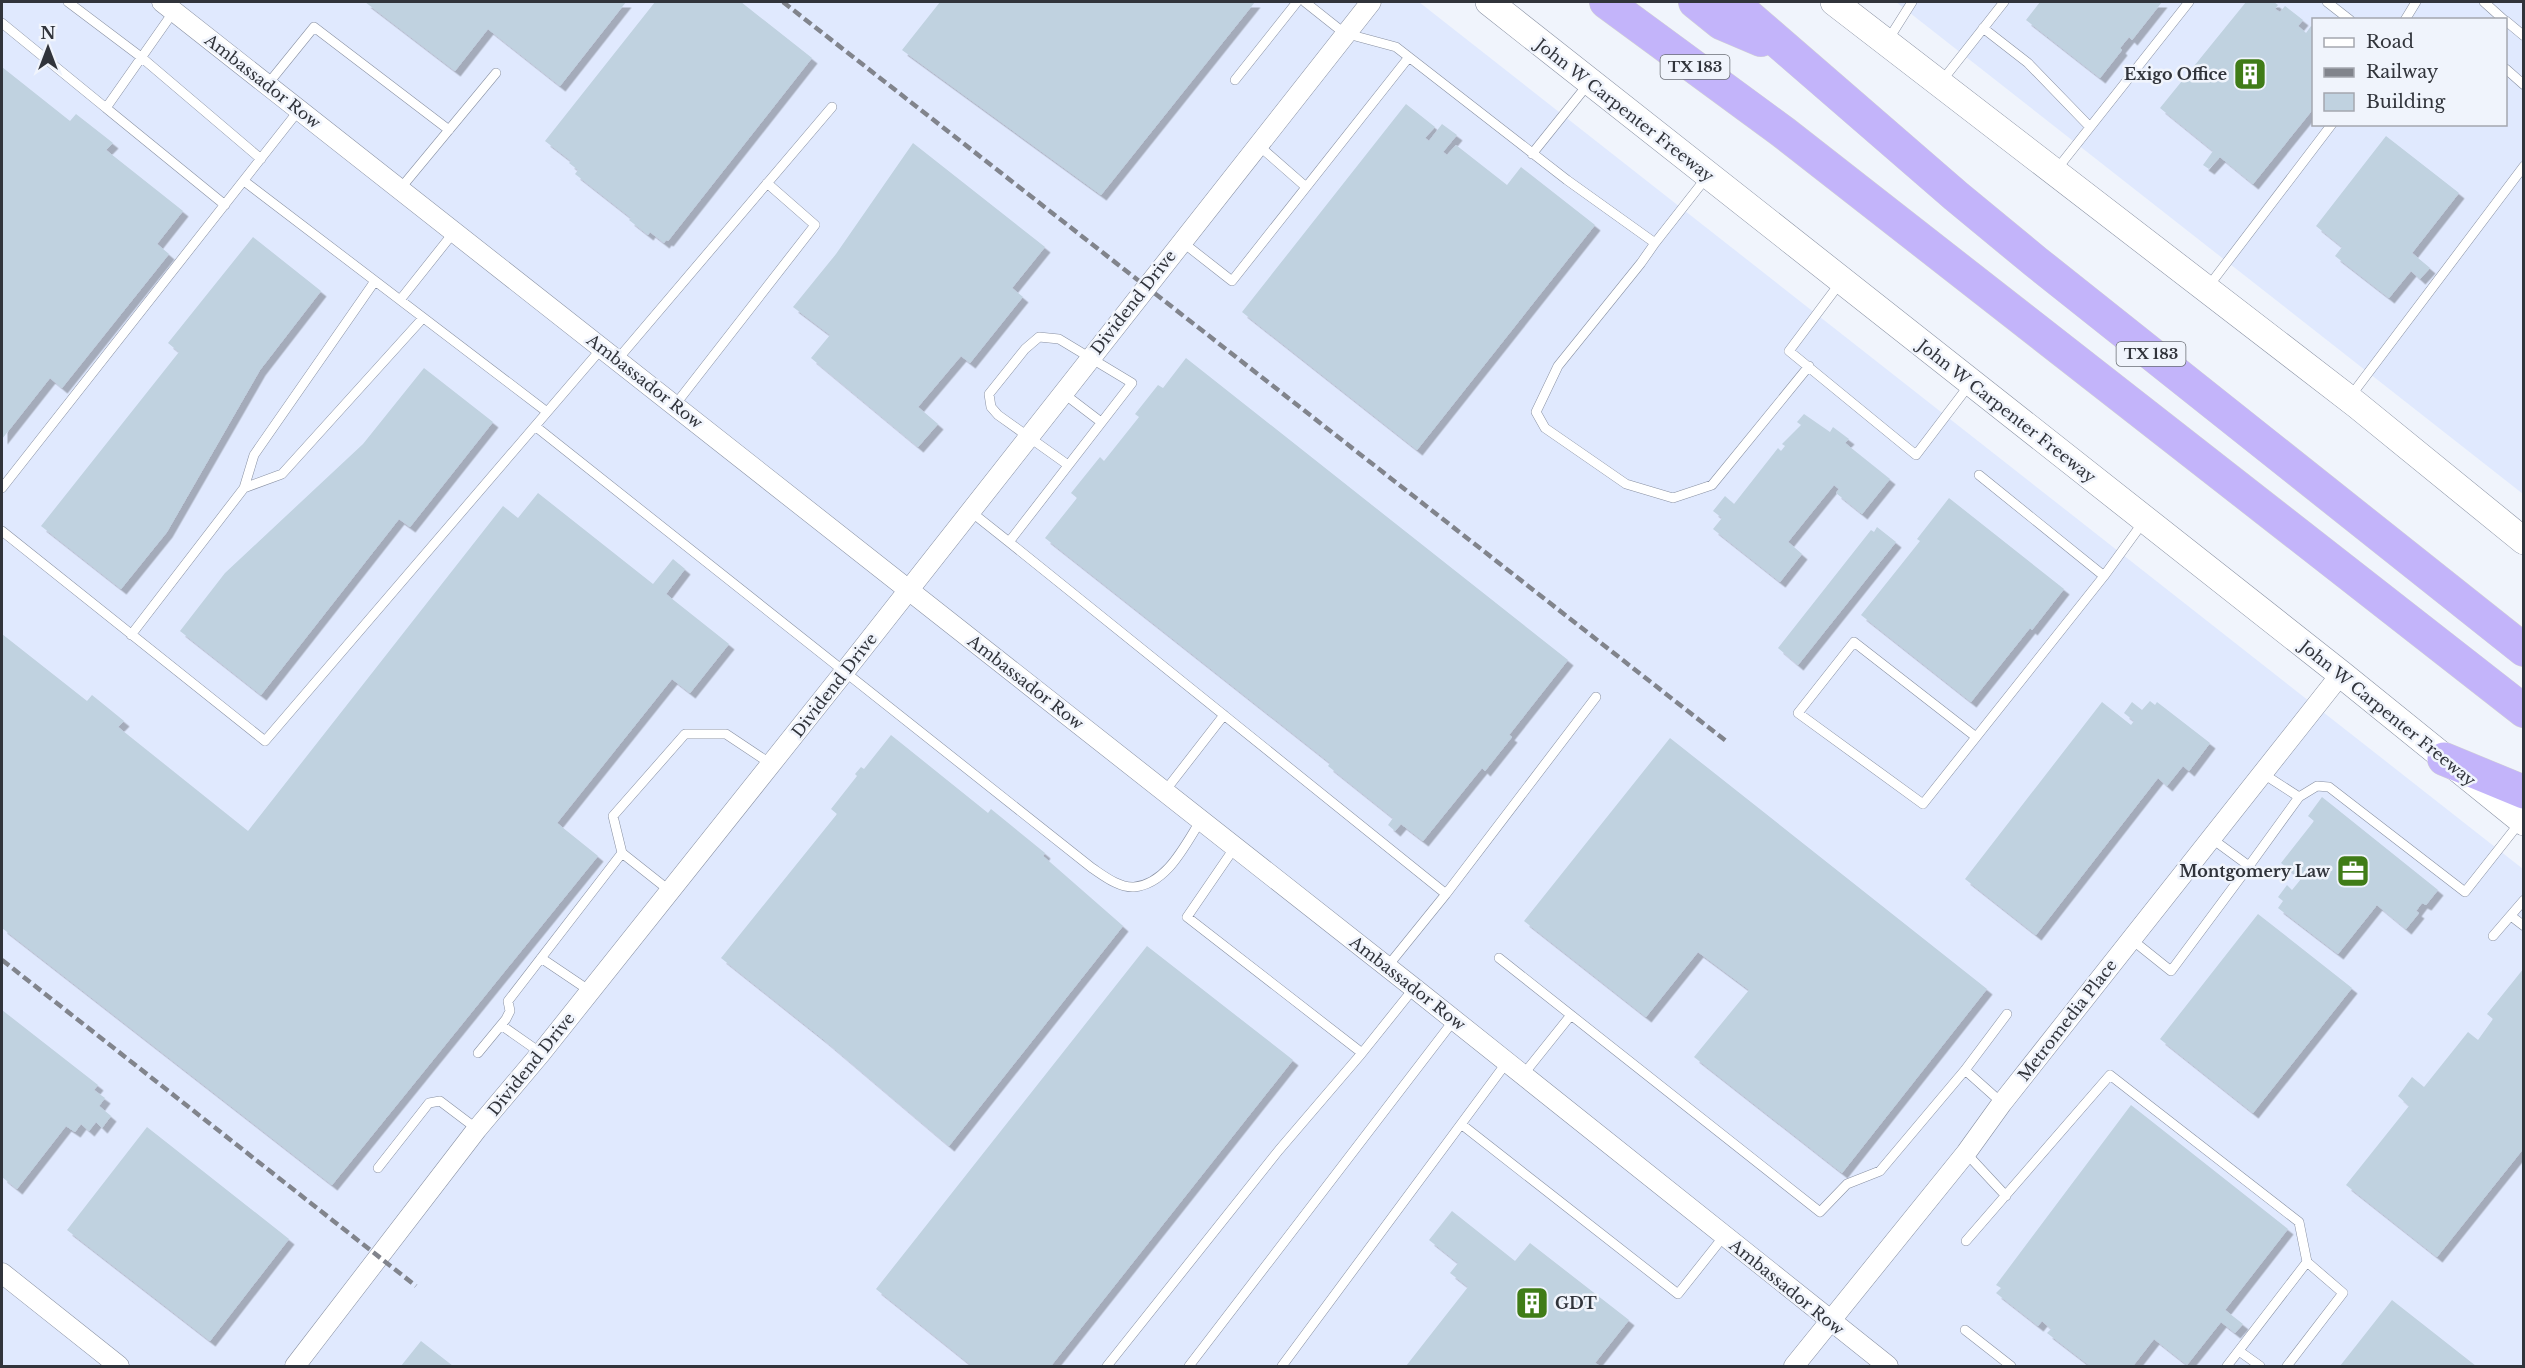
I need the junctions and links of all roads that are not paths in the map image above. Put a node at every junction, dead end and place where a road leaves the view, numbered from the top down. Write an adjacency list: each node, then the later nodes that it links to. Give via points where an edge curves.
1 (69, 2): 28 (lane)
2 (1297, 2): 32 (lane)
3 (1308, 2): 24 (lane)
4 (1371, 2): 24 (street, Dividend Drive)
5 (1489, 2): 33 (main road, John W Carpenter Freeway)
6 (1606, 2): 43 (highway, TX 183)
7 (1642, 2): 43 (highway, via 1713,57)
8 (1695, 2): 27 (highway, via 1721,23)
9 (1732, 2): 27 (highway, TX 183)
10 (1834, 2): 26 (main road)
11 (1912, 2): 26 (lane)
12 (2004, 2): 23 (lane)
13 (2189, 2): 41 (lane)
14 (2327, 2): 18 (lane)
15 (2416, 2): 19 (lane)
16 (2484, 2): 20 (lane)
17 (169, 5): 28 (lane); 35 (street, Ambassador Row)
18 (2347, 18)
19 (2406, 18)
20 (2503, 18)
21 (2507, 22): 25 (lane)
22 (2, 23): 38 (lane)
23 (1983, 28): 34 (lane); 41 (lane, via 2028,63)
24 (1344, 33): 29 (lane, via 1396,47); 44 (street, Dividend Drive)
25 (2523, 36)
26 (1887, 42): 34 (main road)
27 (1785, 50): 86 (highway, TX 183, via 2045,269)
28 (141, 57): 38 (lane); 46 (lane)
29 (1409, 57): 45 (lane); 52 (lane)
30 (2507, 71): 36 (lane)
31 (496, 73): 42 (lane)
32 (1234, 80)
33 (1590, 82): 45 (lane); 49 (main road, John W Carpenter Freeway)
34 (1940, 84): 48 (main road)
35 (267, 85): 39 (street, Ambassador Row); 42 (lane, via 314,27)
36 (2523, 85)
37 (832, 107): 51 (lane)
38 (106, 108): 54 (lane)
39 (299, 110): 46 (lane); 53 (street, Ambassador Row)
40 (2330, 126): 60 (lane)
41 (2090, 127): 48 (lane)
42 (449, 130): 53 (lane)
43 (1783, 132): 90 (highway, TX 183)
44 (1257, 144): 52 (lane); 56 (street, Dividend Drive)
45 (1532, 154): 57 (lane)
46 (261, 159): 50 (lane)
47 (2523, 166): 68 (lane)
48 (2055, 172): 60 (main road)
49 (1708, 175): 57 (lane); 58 (main road, John W Carpenter Freeway)
50 (244, 181): 54 (lane); 59 (lane)
51 (767, 183): 63 (lane); 69 (lane, via 815,225)
52 (1306, 188): 56 (lane, via 1232,281)
53 (400, 189): 55 (street, Ambassador Row)
54 (225, 205): 76 (lane)
55 (454, 232): 61 (lane); 63 (street, Ambassador Row)
56 (1180, 241): 64 (street, Dividend Drive)
57 (1655, 243): 65 (lane, via 1558,366 1536,412 1545,428 1626,484 1673,498 1712,485)
58 (1843, 280): 65 (lane, via 1789,351); 66 (main road, John W Carpenter Freeway)
59 (375, 281): 61 (lane); 77 (lane, via 254,455)
60 (2206, 289): 68 (main road)
61 (400, 300): 62 (lane)
62 (423, 318): 70 (lane); 77 (lane, via 282,474)
63 (610, 354): 69 (street, Ambassador Row); 70 (lane)
64 (1089, 358): 67 (street, Dividend Drive); 71 (lane, via 1132,383); 73 (lane, via 1059,339 1039,337 989,394 991,407 998,415)
65 (1809, 366): 66 (lane, via 1916,455)
66 (1971, 382): 79 (main road, John W Carpenter Freeway)
67 (1063, 392): 71 (lane); 73 (street, Dividend Drive)
68 (2349, 399): 82 (main road)
69 (675, 405): 84 (street, Ambassador Row)
70 (547, 412): 72 (lane)
71 (1101, 422): 74 (lane)
72 (535, 426): 85 (lane, via 265,741); 87 (lane)
73 (1028, 437): 74 (lane); 78 (street, Dividend Drive)
74 (1068, 465): 81 (lane)
75 (1979, 475): 83 (lane)
76 (2, 488)
77 (244, 488): 85 (lane)
78 (970, 511): 81 (lane); 84 (street, Dividend Drive)
79 (2145, 519): 83 (lane); 88 (main road, John W Carpenter Freeway)
80 (2, 531): 85 (lane)
81 (1009, 542): 91 (lane)
82 (2523, 542)
83 (2104, 576): 92 (lane)
84 (909, 590): 87 (street, Dividend Drive); 96 (street, Ambassador Row)
85 (131, 635)
86 (2523, 650)
87 (845, 671): 94 (street, Dividend Drive); 99 (lane, via 1113,882 1133,887 1155,880 1175,859)
88 (2341, 674): 93 (main road, John W Carpenter Freeway); 95 (street, Metromedia Place)
89 (1596, 697): 105 (lane)
90 (2523, 711)
91 (1224, 715): 96 (lane); 105 (lane)
92 (1976, 737): 92 (lane, via 1923,804 1798,713 1854,642)
93 (2444, 759): 98 (highway)
94 (771, 764): 102 (lane, via 726,734 686,734 613,816); 104 (street, Dividend Drive)
95 (2262, 773): 97 (lane); 100 (street, Metromedia Place)
96 (1165, 791): 99 (street, Ambassador Row)
97 (2299, 797): 98 (lane, via 2317,786 2329,787 2465,892); 103 (lane)
98 (2523, 812)
99 (1201, 820): 101 (street, Ambassador Row)
100 (2211, 838): 103 (lane); 110 (street, Metromedia Place)
101 (1235, 847): 113 (street, Ambassador Row); 122 (lane, via 1187,917)
102 (622, 853): 104 (lane); 111 (lane)
103 (2248, 866): 110 (lane, via 2171,971)
104 (670, 891): 115 (street, Dividend Drive)
105 (1446, 894): 113 (lane)
106 (2523, 900): 107 (lane)
107 (2511, 916): 108 (lane); 109 (lane)
108 (2523, 926)
109 (2493, 936)
110 (2131, 939): 126 (street, Metromedia Place)
111 (541, 958): 115 (lane); 119 (lane, via 508,1001 510,1011)
112 (1499, 958): 117 (lane)
113 (1387, 968): 114 (street, Ambassador Row)
114 (1414, 988): 118 (street, Ambassador Row); 122 (lane)
115 (590, 991): 121 (street, Dividend Drive)
116 (2007, 1014): 124 (lane)
117 (1570, 1015): 124 (lane, via 1820,1212 1847,1184 1880,1171); 125 (lane)
118 (1454, 1020): 123 (street, Ambassador Row); 142 (lane)
119 (501, 1025): 120 (lane); 121 (lane)
120 (478, 1053)
121 (541, 1053): 128 (street, Dividend Drive)
122 (1362, 1053): 141 (lane, via 1279,1150)
123 (1507, 1062): 125 (street, Ambassador Row); 127 (lane)
124 (1965, 1070): 126 (lane)
125 (1523, 1075): 132 (street, Ambassador Row)
126 (2002, 1103): 129 (street, Metromedia Place)
127 (1461, 1124): 132 (lane, via 1678,1294); 143 (lane)
128 (477, 1129): 130 (lane, via 440,1101 434,1101); 140 (street, Dividend Drive)
129 (1966, 1153): 131 (lane); 136 (street, Metromedia Place)
130 (378, 1168)
131 (2006, 1196): 133 (lane); 134 (lane, via 2110,1075 2299,1222)
132 (1724, 1236): 136 (street, Ambassador Row)
133 (1966, 1241)
134 (2307, 1262): 138 (lane); 149 (lane, via 2343,1293)
135 (2, 1272): 139 (street)
136 (1830, 1321): 144 (street, Metromedia Place); 145 (street, Ambassador Row)
137 (1965, 1330): 146 (lane)
138 (2239, 1351): 147 (lane); 148 (lane)
139 (119, 1366)
140 (295, 1366)
141 (1107, 1366)
142 (1189, 1366)
143 (1282, 1366)
144 (1794, 1366)
145 (1888, 1366)
146 (2011, 1366)
147 (2227, 1366)
148 (2260, 1366)
149 (2286, 1366)

